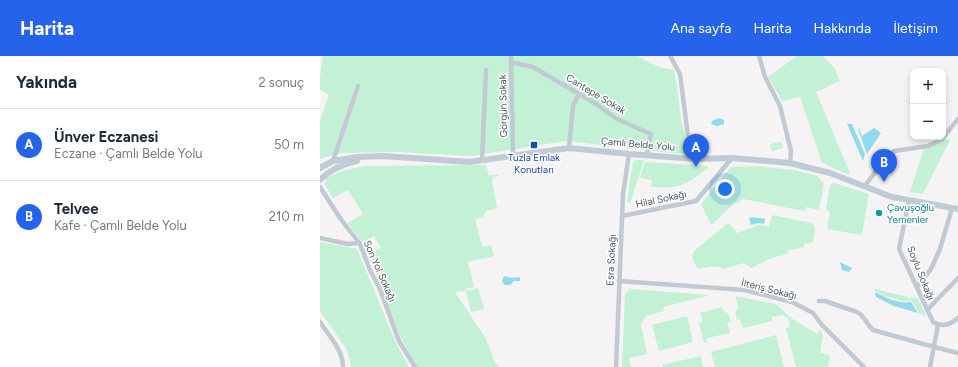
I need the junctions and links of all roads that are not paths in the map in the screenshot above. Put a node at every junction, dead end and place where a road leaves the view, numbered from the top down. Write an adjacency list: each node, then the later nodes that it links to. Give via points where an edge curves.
1 (511, 56): 4 (street, Görgün Sokak)
2 (670, 56): 15 (street, via 680,74 688,136)
3 (759, 56): 18 (street, via 765,77 780,106 791,151)
4 (511, 62): 7 (street, Cantepe Sokak, via 533,67); 11 (street, Görgün Sokak)
5 (486, 70): 17 (street)
6 (358, 86): 16 (street)
7 (579, 94): 9 (street, via 573,106); 12 (street, Cantepe Sokak, via 617,118 651,134)
8 (958, 119): 21 (street, via 942,139 928,146 894,151 883,161)
9 (569, 148): 10 (street, Çamlı Belde Yolu); 11 (street, Çamlı Belde Yolu)
10 (629, 154): 12 (street, Çamlı Belde Yolu); 25 (street, Esra Sokağı)
11 (513, 155): 17 (street, Çamlı Belde Yolu)
12 (647, 155): 15 (street, Çamlı Belde Yolu)
13 (383, 156): 16 (street, Çamlı Belde Yolu); 17 (street, Çamlı Belde Yolu); 20 (street, Çamlı Belde Yolu, via 349,163)
14 (732, 158): 15 (street, Çamlı Belde Yolu); 18 (street, Çamlı Belde Yolu); 25 (street, Hilal Sokağı, via 696,200)
15 (696, 159)
16 (333, 161): 19 (street, Çamlı Belde Yolu)
17 (482, 161)
18 (790, 163): 21 (street, Çamlı Belde Yolu, via 830,173)
19 (320, 168)
20 (320, 180)
21 (865, 186): 23 (street, Çamlı Belde Yolu, via 892,197)
22 (320, 187): 27 (street, Son Yol Sokağı)
23 (909, 200): 24 (street, Çamlı Belde Yolu); 30 (street, Soylu Sokağı, via 899,249)
24 (955, 209): 30 (street, via 931,269)
25 (622, 216): 29 (street, Esra Sokağı)
26 (320, 238): 27 (street, via 348,244)
27 (359, 242): 39 (street, Son Yol Sokağı, via 400,341)
28 (958, 278): 32 (street)
29 (619, 282): 40 (street, Esra Sokağı); 41 (street, İlteriş Sokağı, via 745,290 792,302 813,312 822,325)
30 (917, 287): 32 (street, Soylu Sokağı)
31 (819, 301): 36 (street, via 862,314 874,330)
32 (926, 310): 35 (street, Soylu Sokağı, via 933,322)
33 (958, 318): 35 (street, via 943,326)
34 (320, 322): 38 (street, via 338,349)
35 (938, 325): 36 (street)
36 (934, 347): 37 (street); 42 (street)
37 (958, 353)
38 (343, 367)
39 (415, 367)
40 (616, 367)
41 (864, 367)
42 (930, 367)

